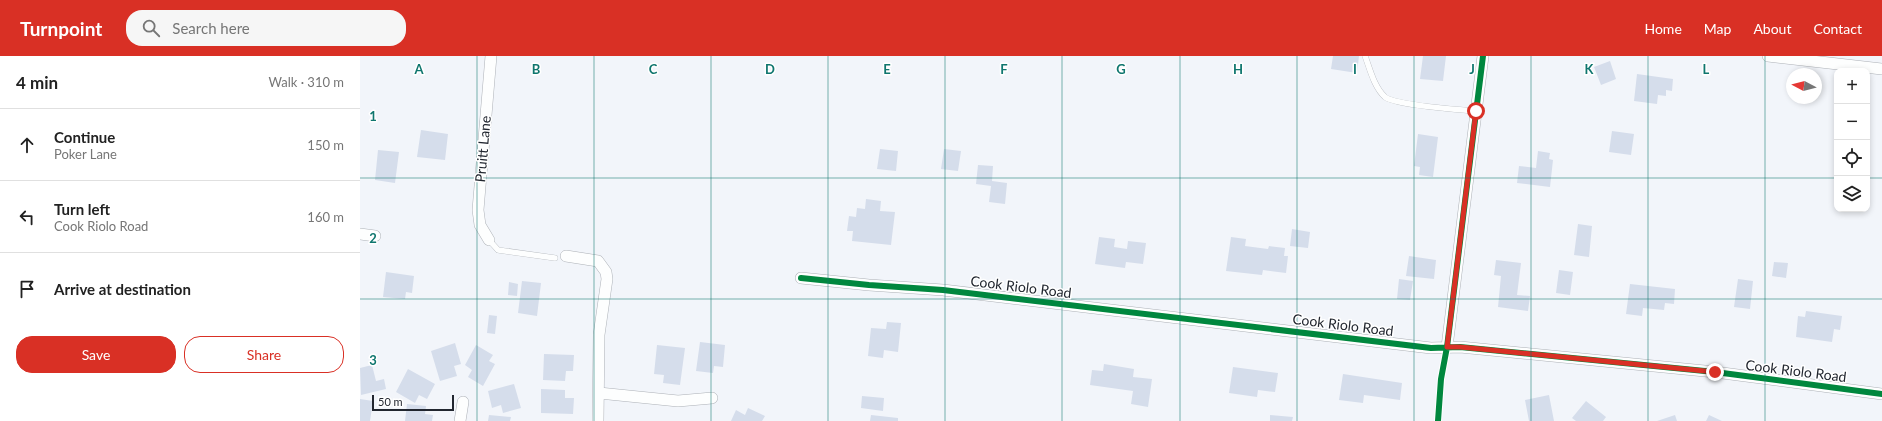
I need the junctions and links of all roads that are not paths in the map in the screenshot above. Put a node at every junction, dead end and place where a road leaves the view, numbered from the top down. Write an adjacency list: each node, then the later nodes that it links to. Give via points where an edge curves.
1 (491, 56): 9 (street, Pruitt Lane, via 478,210 480,225)
2 (1365, 56): 6 (lane, via 1375,82 1386,98 1408,104)
3 (1483, 56): 6 (street)
4 (1768, 56): 5 (street)
5 (1882, 69)
6 (1476, 111): 12 (street)
7 (360, 234): 8 (street)
8 (375, 236)
9 (489, 240): 10 (lane, via 498,250)
10 (561, 257): 13 (street, via 598,261 606,272 599,342)
11 (801, 278): 12 (street, Cook Riolo Road, via 943,290 1431,348)
12 (1447, 347): 14 (street, Cook Riolo Road, via 1715,372)
13 (599, 393): 15 (street, via 678,401); 18 (street)
14 (1882, 394)
15 (712, 398)
16 (463, 402): 17 (street)
17 (460, 421)
18 (598, 421)

